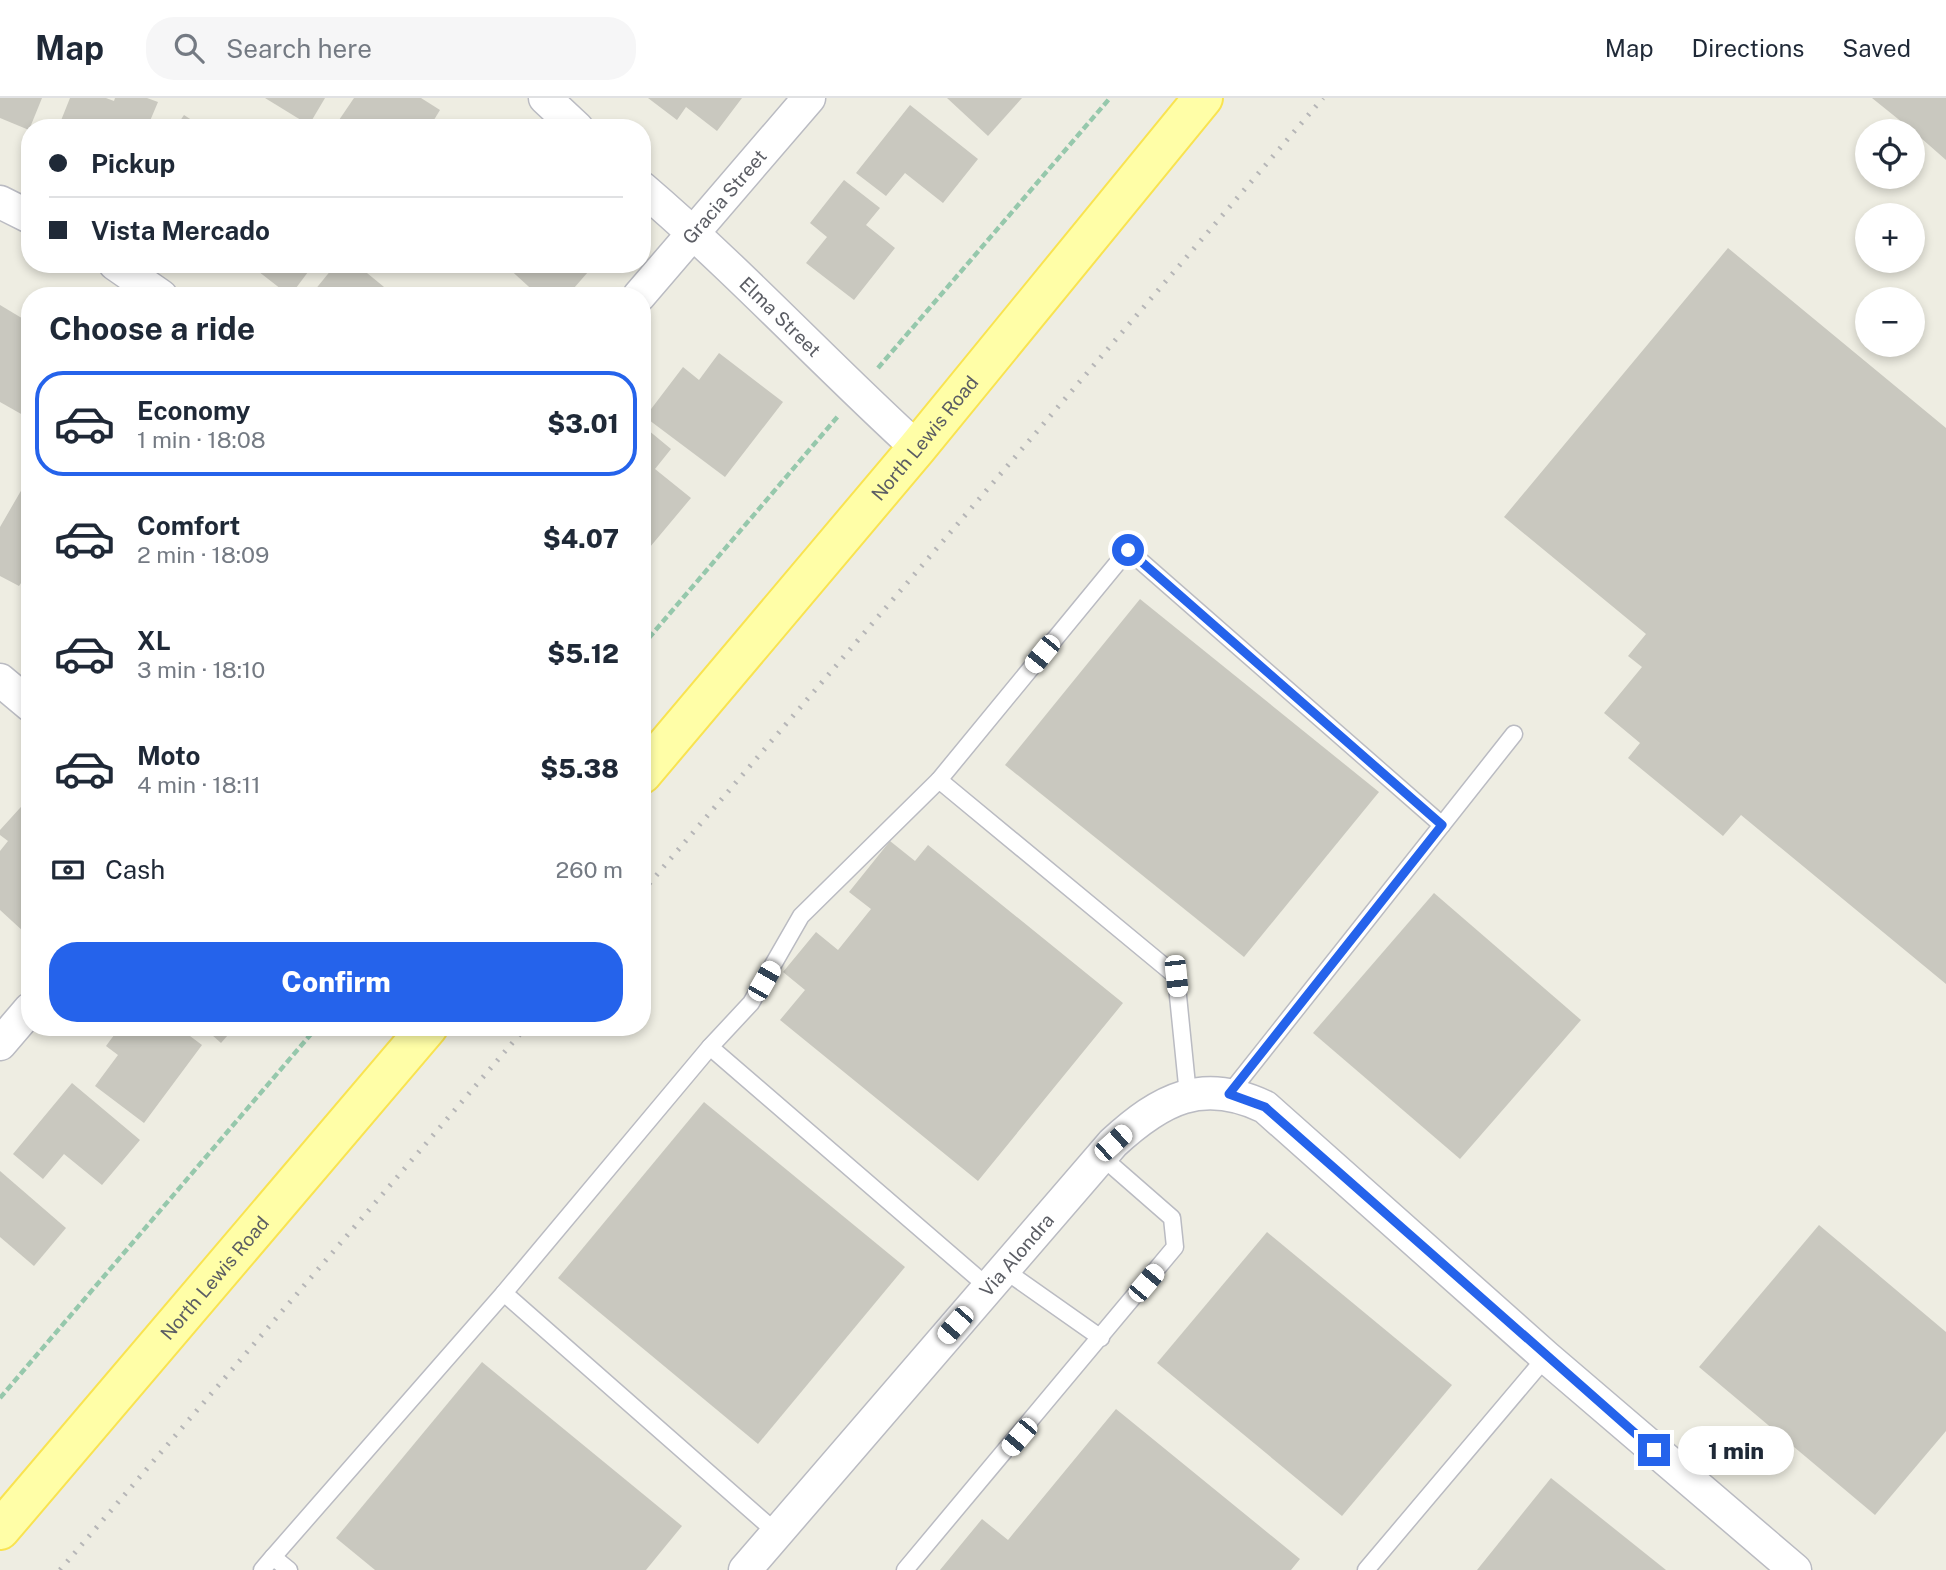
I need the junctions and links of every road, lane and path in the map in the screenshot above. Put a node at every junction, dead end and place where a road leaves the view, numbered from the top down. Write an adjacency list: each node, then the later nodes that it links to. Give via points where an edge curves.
1 (545, 98): 5 (street)
2 (809, 98): 9 (street, Gracia Street)
3 (1110, 98): 13 (path)
4 (1203, 98): 15 (main road, North Lewis Road)
5 (567, 119)
6 (651, 195): 9 (street, Elma Street)
7 (0, 202): 8 (street)
8 (21, 212)
9 (693, 231): 12 (street, Gracia Street); 15 (street, Elma Street)
10 (128, 273): 11 (street)
11 (148, 287)
12 (646, 287)
13 (895, 349)
14 (815, 443): 16 (path)
15 (917, 448): 20 (main road, North Lewis Road)
16 (651, 635)
17 (0, 680): 18 (street)
18 (21, 698)
19 (1514, 734): 22 (lane)
20 (651, 763)
21 (939, 780): 22 (lane, via 1128,550); 27 (lane, via 801,916 751,1003); 28 (lane, via 1176,976)
22 (1442, 825): 28 (lane)
23 (21, 1020): 26 (street)
24 (309, 1036): 34 (path)
25 (420, 1036): 35 (main road, North Lewis Road)
26 (0, 1044)
27 (710, 1047): 30 (lane); 31 (lane)
28 (1206, 1094): 29 (street, Via Alondra, via 1169,1101 1135,1123); 33 (street, via 1265,1107)
29 (1101, 1156): 30 (street, Via Alondra); 32 (lane, via 1172,1218 1175,1247)
30 (996, 1278): 32 (lane); 36 (street, Via Alondra)
31 (503, 1293): 36 (lane); 37 (lane)
32 (1101, 1338): 41 (lane)
33 (1546, 1357): 42 (lane); 43 (street)
34 (0, 1398)
35 (0, 1530)
36 (777, 1532): 40 (street, Via Alondra)
37 (273, 1557): 38 (lane); 39 (lane)
38 (262, 1570)
39 (289, 1570)
40 (746, 1570)
41 (905, 1570)
42 (1366, 1570)
43 (1795, 1570)

